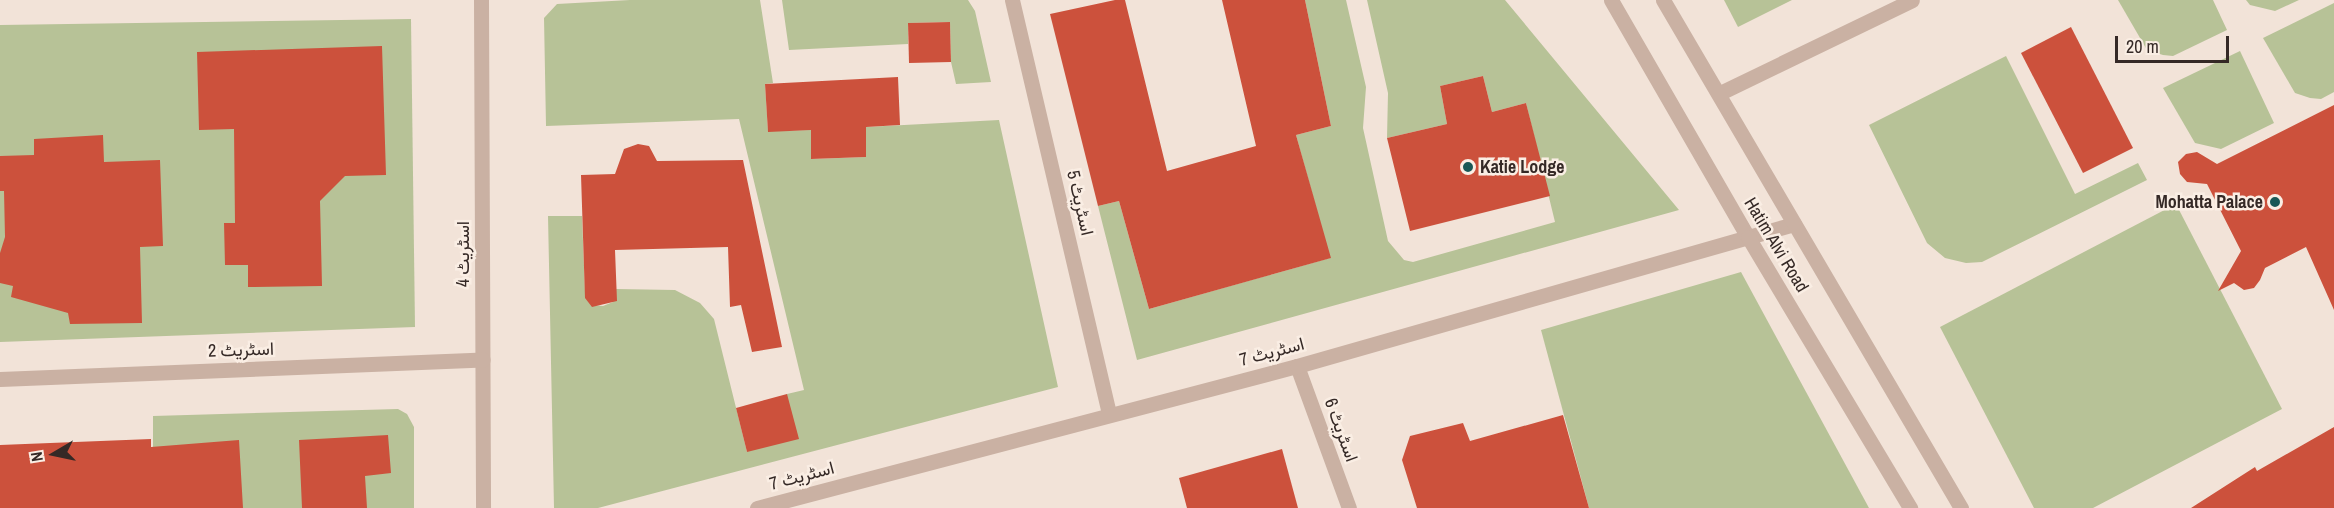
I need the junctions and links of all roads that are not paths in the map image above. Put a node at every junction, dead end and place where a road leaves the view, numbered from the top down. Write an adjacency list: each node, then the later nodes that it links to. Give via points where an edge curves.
1 (481, 0): 9 (street, اسٹریٹ 4)
2 (1012, 0): 12 (street, اسٹریٹ 5)
3 (1611, 0): 8 (street, Hatim Alvi Road)
4 (1663, 0): 6 (street, Hatim Alvi Road)
5 (1912, 0): 6 (street)
6 (1720, 93): 7 (street, Hatim Alvi Road)
7 (1794, 224): 8 (street, اسٹریٹ 7); 17 (street, Hatim Alvi Road)
8 (1748, 237): 10 (street, اسٹریٹ 7); 16 (street, Hatim Alvi Road)
9 (483, 360): 11 (street, اسٹریٹ 2); 13 (street, اسٹریٹ 4)
10 (1297, 366): 12 (street, اسٹریٹ 7); 15 (street, اسٹریٹ 6)
11 (0, 379)
12 (1109, 414): 14 (street, اسٹریٹ 7)
13 (483, 508)
14 (757, 508)
15 (1349, 508)
16 (1910, 508)
17 (1961, 508)

